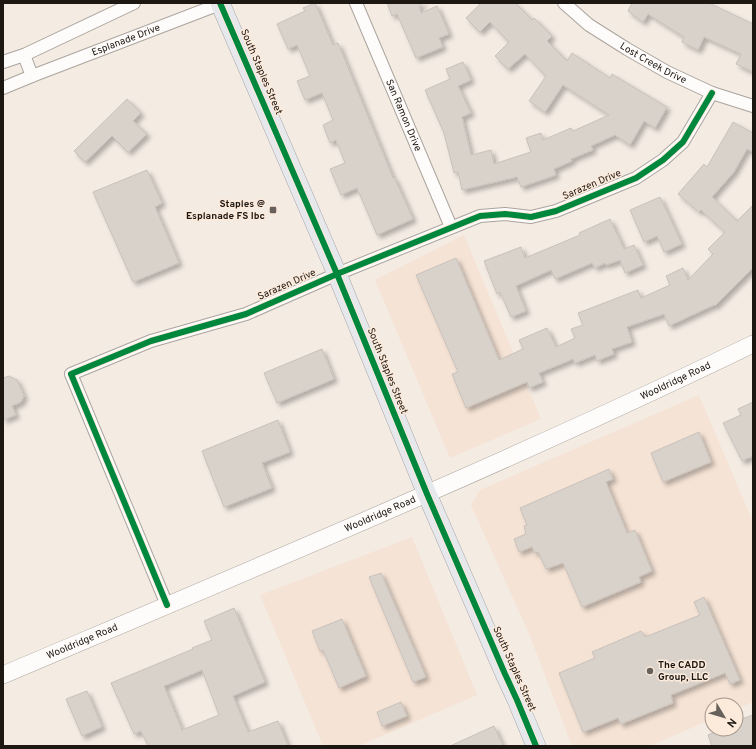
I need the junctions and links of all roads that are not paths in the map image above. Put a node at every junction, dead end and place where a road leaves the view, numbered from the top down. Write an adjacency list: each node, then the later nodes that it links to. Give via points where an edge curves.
1 (134, 3): 5 (street)
2 (356, 3): 11 (street, San Ramon Drive)
3 (564, 3): 9 (street, Lost Creek Drive, via 589,25 627,49 667,72)
4 (220, 4): 7 (street, Esplanade Drive); 12 (main road, South Staples Street)
5 (24, 55): 6 (street); 7 (street)
6 (3, 62)
7 (32, 76): 8 (street, Esplanade Drive)
8 (3, 88)
9 (712, 93): 10 (street, Lost Creek Drive); 11 (street, Sarazen Drive, via 683,142 663,160 636,178 556,211 532,217 505,214 480,216)
10 (753, 106)
11 (451, 227): 12 (street, Sarazen Drive)
12 (337, 274): 14 (main road, South Staples Street); 15 (street, Sarazen Drive, via 246,314 151,341 71,374)
13 (753, 344): 14 (main road, Wooldridge Road, via 543,443)
14 (427, 494): 15 (main road, Wooldridge Road); 17 (main road, South Staples Street)
15 (167, 605): 16 (main road, Wooldridge Road)
16 (3, 675)
17 (536, 746)

